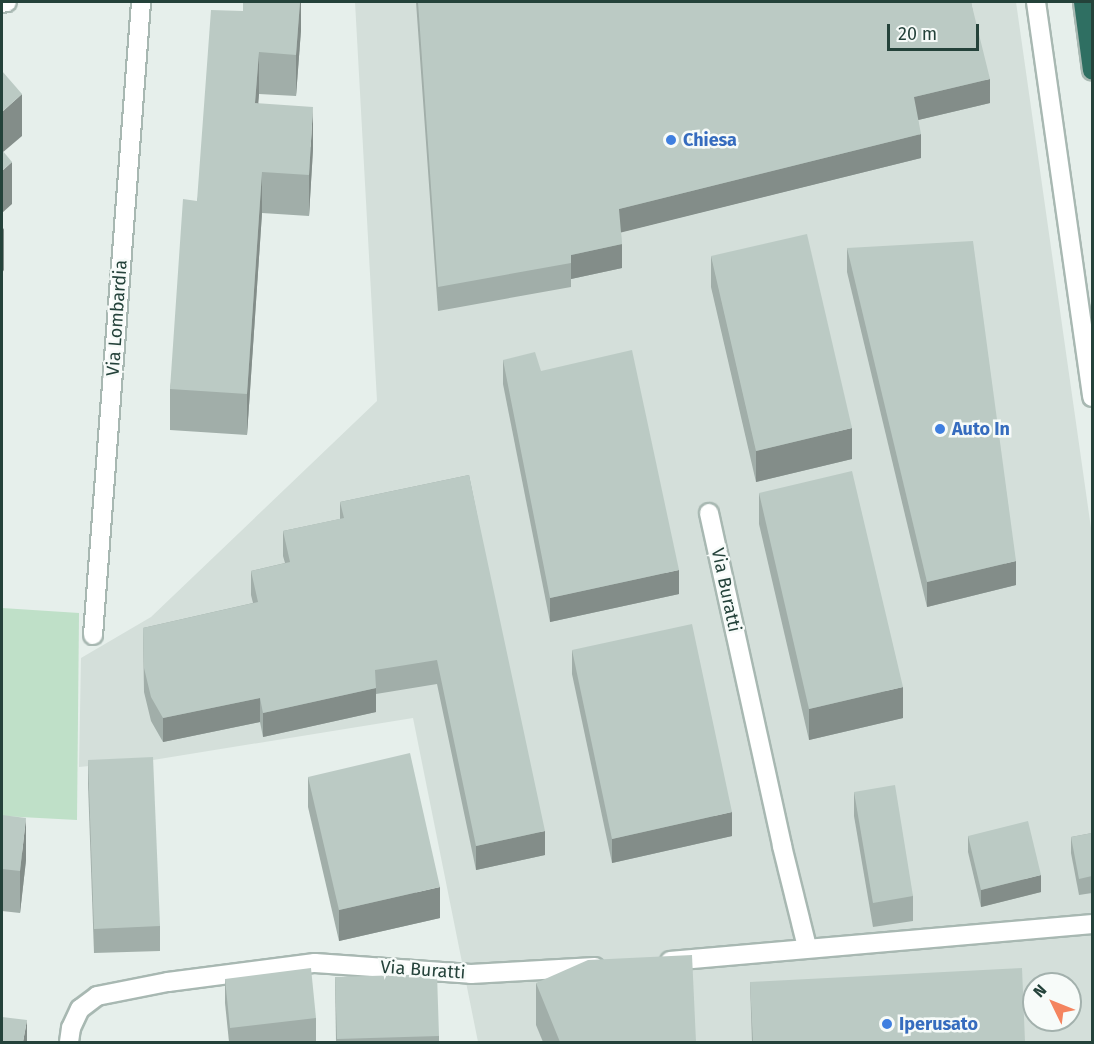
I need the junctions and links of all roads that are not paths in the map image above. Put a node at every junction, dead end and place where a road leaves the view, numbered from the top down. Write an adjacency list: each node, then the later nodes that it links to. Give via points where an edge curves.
1 (8, 2): 5 (street)
2 (141, 2): 9 (street, Via Lombardia)
3 (1036, 2): 7 (street)
4 (1083, 2): 6 (highway)
5 (2, 3)
6 (1092, 70)
7 (1092, 397)
8 (709, 513): 11 (street, Via Buratti)
9 (93, 635)
10 (1092, 924): 11 (street)
11 (807, 947): 12 (street, via 740,957)
12 (648, 963)
13 (613, 965): 14 (street, Via Buratti, via 471,974 315,963 168,982 97,996 80,1009)
14 (69, 1042)

